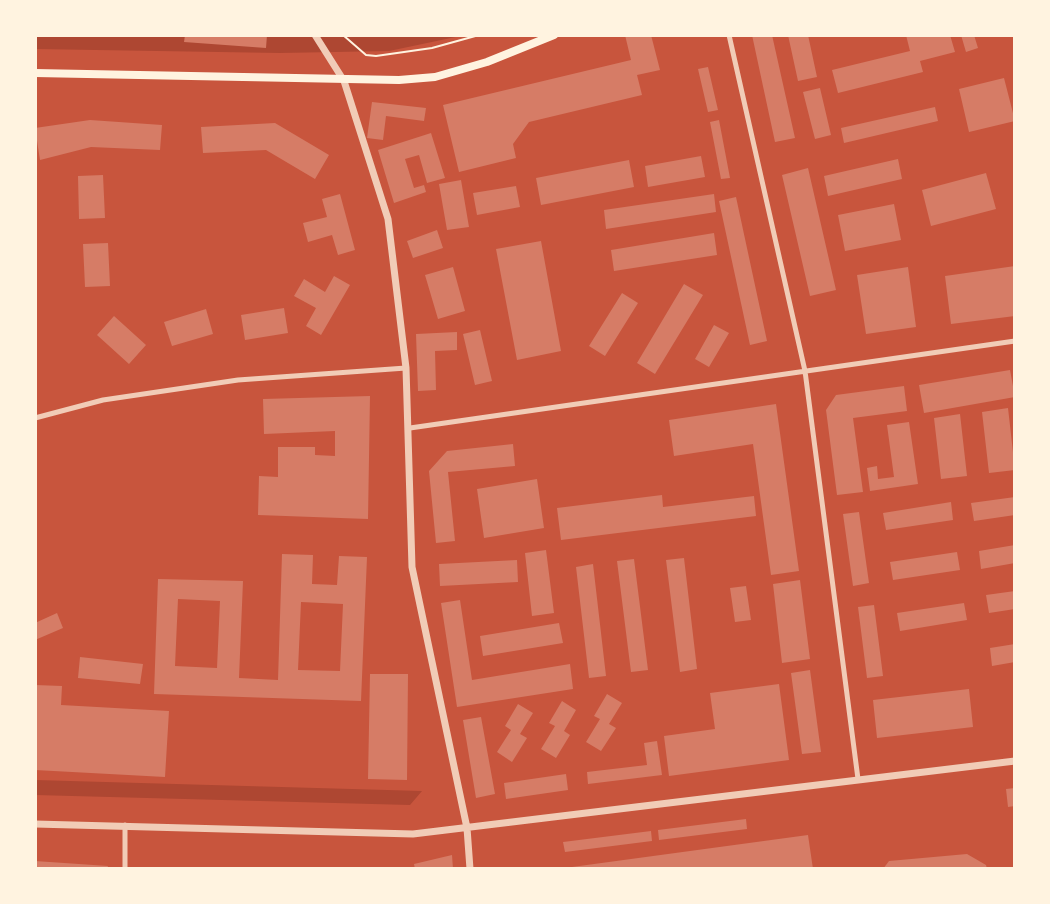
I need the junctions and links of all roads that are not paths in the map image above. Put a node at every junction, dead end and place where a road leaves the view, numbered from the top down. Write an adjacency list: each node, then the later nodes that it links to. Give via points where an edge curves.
1 (315, 35): 5 (street)
2 (554, 35): 5 (main road, via 435,77)
3 (729, 35): 8 (street)
4 (35, 73): 5 (main road)
5 (344, 81): 7 (street, via 388,219)
6 (1015, 341): 8 (street)
7 (407, 368): 9 (street, via 238,380 103,400); 10 (street)
8 (804, 371): 10 (street); 12 (street)
9 (35, 418)
10 (410, 428): 15 (street, via 412,567)
11 (1015, 761): 12 (street)
12 (858, 779): 15 (street)
13 (35, 824): 14 (street)
14 (125, 825): 15 (street, via 413,834); 16 (street)
15 (467, 828): 17 (street)
16 (125, 869)
17 (470, 869)

